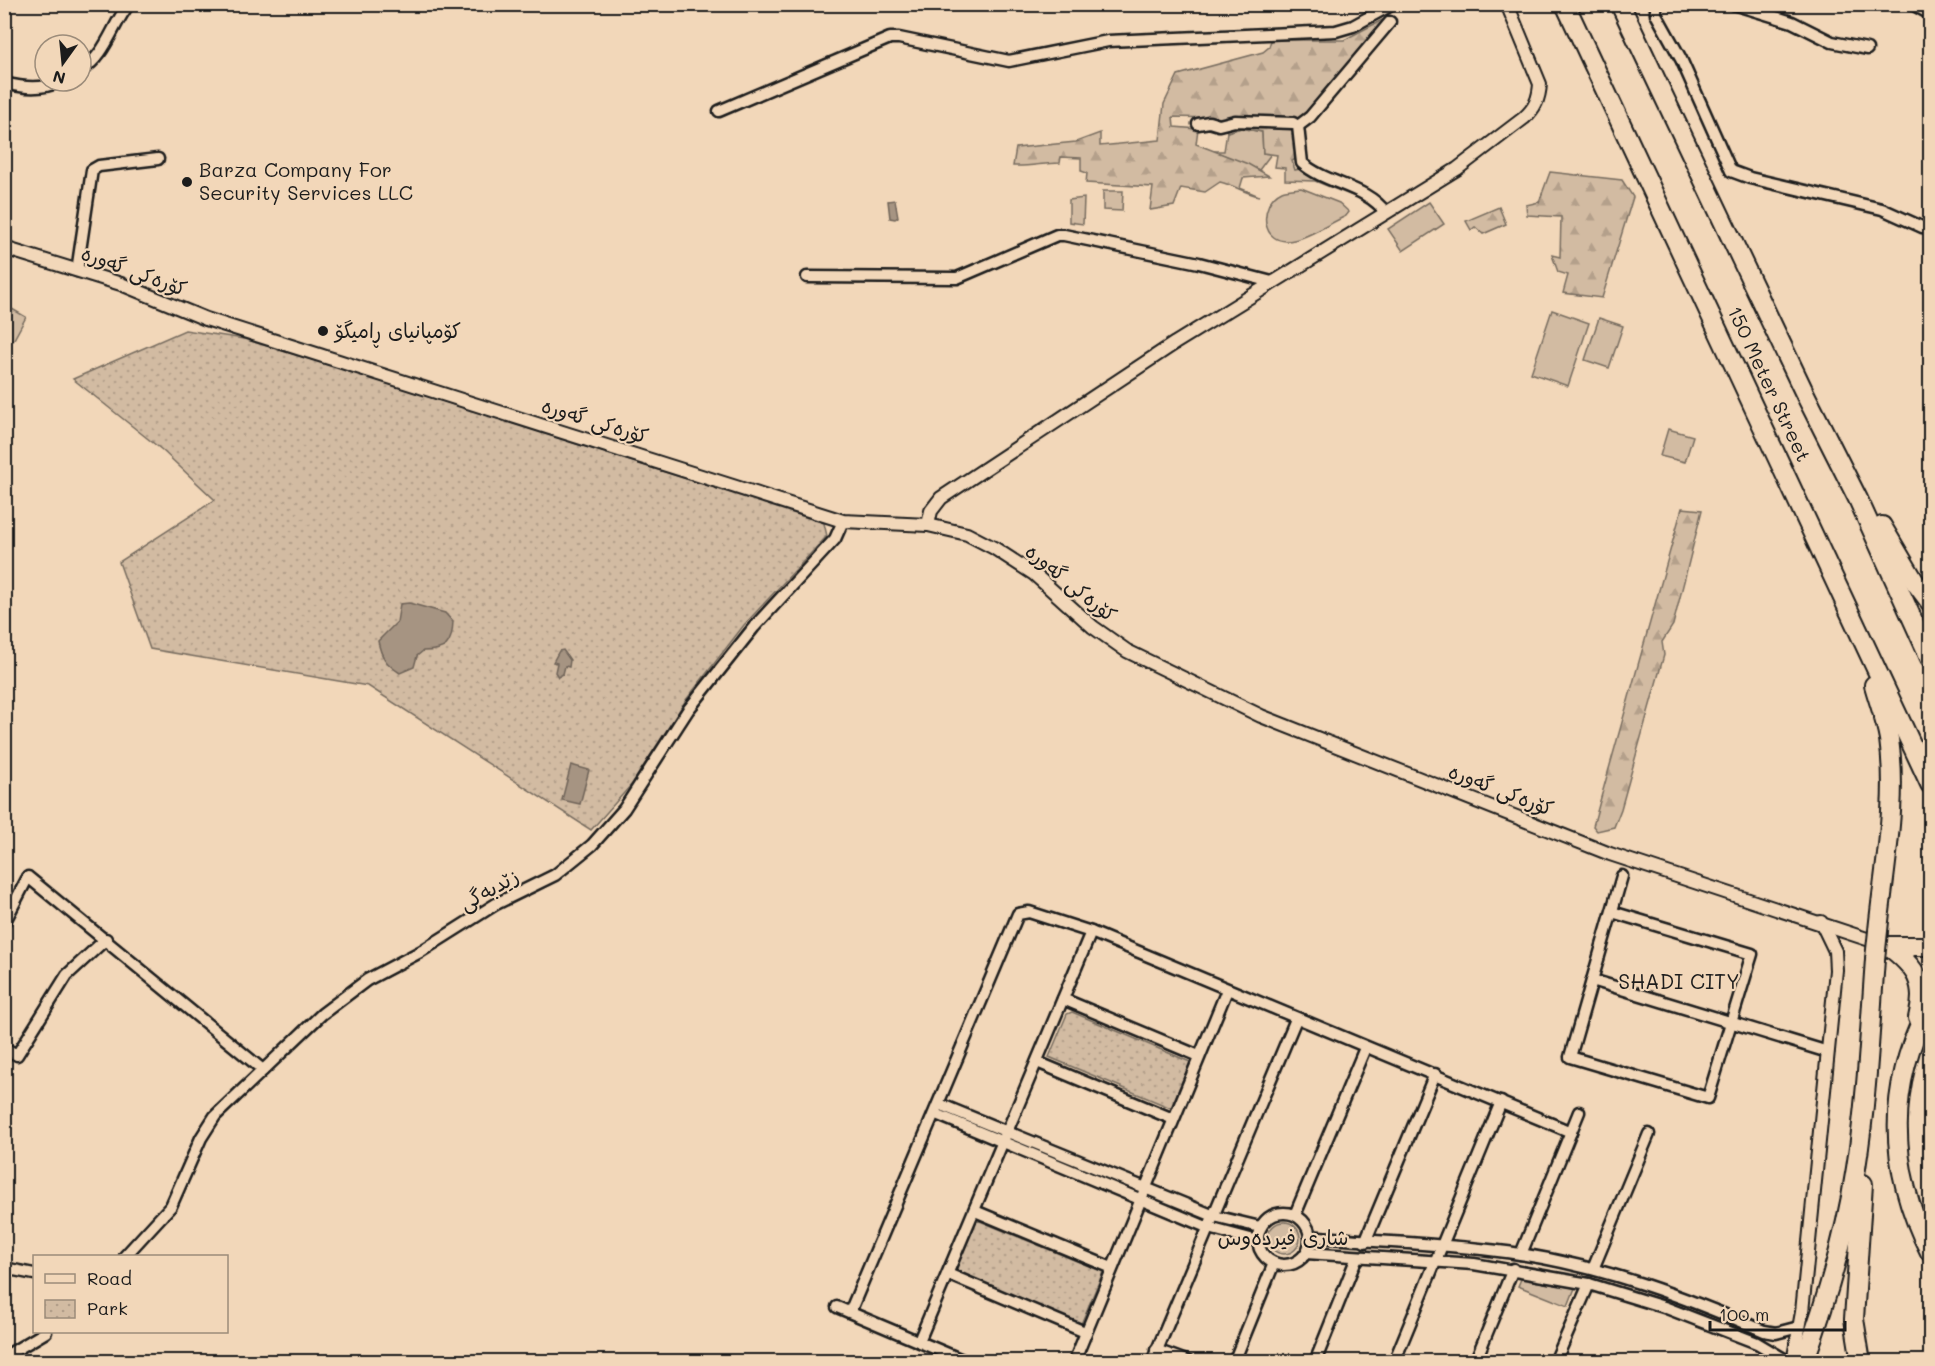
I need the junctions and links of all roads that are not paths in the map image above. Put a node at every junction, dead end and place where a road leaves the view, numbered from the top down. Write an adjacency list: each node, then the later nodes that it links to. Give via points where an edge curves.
1 (129, 4): 12 (street)
2 (1393, 4): 15 (street, via 1336,31 1108,41 1009,61 890,38)
3 (1508, 4): 19 (street, via 1540,84 1533,109 1457,169)
4 (1565, 4): 29 (highway, 150 Meter Street)
5 (1620, 4): 25 (highway, 150 Meter Street)
6 (1656, 4): 20 (street, via 1656,14 1681,59 1731,171 1882,209)
7 (1733, 4): 11 (street, via 1792,22 1832,42)
8 (1912, 4): 9 (street)
9 (1930, 14)
10 (1390, 22): 17 (street, via 1310,117)
11 (1867, 49)
12 (93, 61)
13 (4, 83): 14 (street)
14 (33, 87)
15 (719, 111)
16 (1198, 124): 17 (street, via 1235,121)
17 (1298, 126): 19 (street, via 1302,163 1371,196)
18 (158, 159): 22 (street, via 92,170)
19 (1386, 213): 24 (street)
20 (1930, 228)
21 (4, 248): 22 (street, کۆرەکی گەورە)
22 (77, 271): 26 (street, کۆرەکی گەورە, via 121,284 206,319)
23 (807, 277): 24 (street, via 957,278 1064,235)
24 (1272, 282): 27 (street, via 941,498 931,511)
25 (1806, 396): 28 (highway); 30 (highway, 150 Meter Street, via 1858,498)
26 (843, 521): 27 (street, کۆرەکی گەورە); 52 (street, زێدبەگی, via 834,539 754,627 688,710 624,809 592,845 555,875 496,904 355,988)
27 (928, 525): 34 (street, کۆرەکی گەورە, via 967,534 994,548 1034,574 1093,627 1128,651 1261,716 1610,854)
28 (1930, 602)
29 (1857, 629): 31 (highway, 150 Meter Street); 38 (highway, via 1889,736 1891,762)
30 (1930, 658)
31 (1930, 784)
32 (1622, 876): 33 (street)
33 (1612, 912): 40 (street); 45 (street, via 1752,954)
34 (1821, 922): 38 (street, کۆرەکی گەورە); 49 (street, via 1836,958)
35 (4, 923): 37 (street, via 28,877)
36 (1091, 932): 41 (street); 42 (street); 56 (street, via 1029,912 1018,914)
37 (106, 939): 47 (street, via 67,975 17,1055); 52 (street)
38 (1880, 945): 39 (highway); 46 (highway, via 1909,964 1919,982 1922,993); 55 (highway)
39 (1930, 946)
40 (1592, 980): 45 (street); 45 (street, via 1570,1057 1708,1098)
41 (1227, 990): 44 (street); 50 (street)
42 (1063, 999): 50 (street); 51 (street)
43 (1930, 1004): 46 (highway)
44 (1296, 1018): 48 (street); 65 (street)
45 (1731, 1022): 49 (street)
46 (1914, 1034): 72 (highway, via 1901,1082 1897,1138 1913,1215)
47 (4, 1048)
48 (1365, 1048): 53 (street); 64 (street)
49 (1828, 1052): 88 (street)
50 (1199, 1056): 58 (street)
51 (1037, 1062): 58 (street); 61 (street)
52 (263, 1070): 75 (street, زێدبەگی, via 215,1116 171,1206)
53 (1434, 1074): 54 (street); 70 (street)
54 (1502, 1102): 59 (street); 71 (street)
55 (1864, 1108): 104 (highway, via 1843,1233); 105 (highway, via 1854,1320)
56 (937, 1109): 61 (street); 87 (street)
57 (1579, 1112): 59 (street)
58 (1173, 1119): 62 (street)
59 (1571, 1132): 74 (street)
60 (1649, 1134): 82 (street)
61 (1006, 1137): 62 (street); 63 (street)
62 (1142, 1195): 65 (street); 67 (street); 80 (street)
63 (975, 1211): 80 (street); 84 (street)
64 (1295, 1215): 66 (street, via 1275,1214); 68 (street, via 1306,1224)
65 (1214, 1216): 66 (street); 67 (street)
66 (1260, 1227): 69 (street)
67 (1209, 1228): 69 (street); 92 (street)
68 (1310, 1236): 70 (street); 73 (street)
69 (1258, 1241): 78 (street, via 1261,1251)
70 (1365, 1242): 71 (street)
71 (1443, 1245): 74 (street); 77 (street)
72 (1930, 1252)
73 (1306, 1253): 76 (street); 78 (street, via 1290,1264)
74 (1521, 1254): 82 (street)
75 (127, 1255)
76 (1357, 1257): 77 (street); 99 (street)
77 (1435, 1261): 81 (street); 100 (street)
78 (1274, 1263): 98 (street)
79 (4, 1268): 83 (street)
80 (1112, 1268): 89 (street)
81 (1513, 1269): 85 (street); 101 (street)
82 (1593, 1269): 88 (street, via 1659,1289 1764,1331 1776,1333)
83 (33, 1274)
84 (948, 1274): 89 (street); 91 (street)
85 (1589, 1284): 102 (street); 103 (street, via 1664,1307 1757,1344)
86 (837, 1307): 87 (street)
87 (850, 1312): 91 (street)
88 (1799, 1327): 103 (street)
89 (1085, 1332): 95 (street)
90 (44, 1333): 93 (street)
91 (919, 1341): 94 (street)
92 (1156, 1350): 96 (street); 97 (street)
93 (4, 1357)
94 (967, 1362)
95 (1074, 1362)
96 (1152, 1362)
97 (1189, 1362)
98 (1234, 1362)
99 (1315, 1362)
100 (1394, 1362)
101 (1475, 1362)
102 (1555, 1362)
103 (1791, 1362)
104 (1804, 1362)
105 (1861, 1362)

